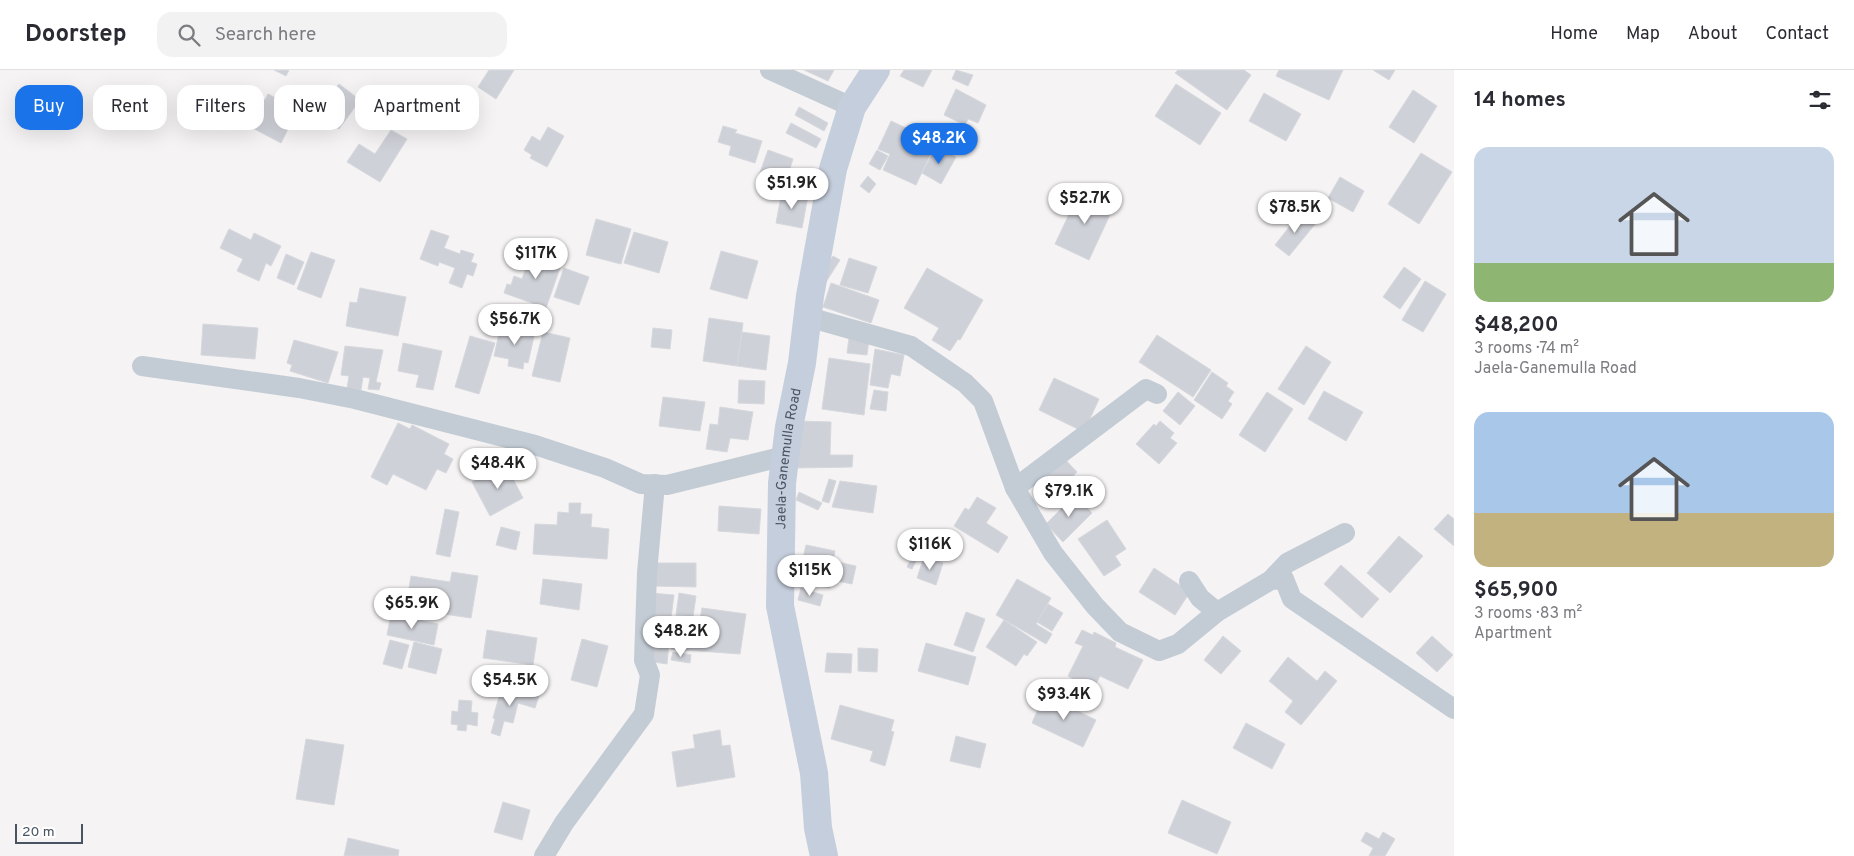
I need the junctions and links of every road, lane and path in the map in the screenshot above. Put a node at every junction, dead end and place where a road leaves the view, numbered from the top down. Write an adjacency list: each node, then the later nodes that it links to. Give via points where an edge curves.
1 (770, 70): 3 (street)
2 (876, 70): 3 (main road, Jaela-Ganemulla Road)
3 (852, 107): 4 (main road, Jaela-Ganemulla Road, via 833,169)
4 (808, 317): 7 (main road, Jaela-Ganemulla Road); 9 (street, via 912,346 965,383 982,400)
5 (142, 366): 8 (street, via 355,399 535,445 606,468 641,484)
6 (1157, 394): 9 (street, via 1146,389)
7 (785, 456): 8 (street, via 667,485); 16 (main road, Jaela-Ganemulla Road, via 780,606 814,773 818,828)
8 (655, 484): 15 (street, via 644,660 650,675 644,714 564,823)
9 (1015, 488): 13 (street, via 1053,553 1120,632 1159,651 1178,644)
10 (1345, 533): 12 (street, via 1287,563)
11 (1190, 580): 13 (street, via 1200,598)
12 (1270, 580): 13 (street); 14 (street, via 1284,579 1292,599)
13 (1217, 612)
14 (1454, 709)
15 (544, 856)
16 (824, 856)

